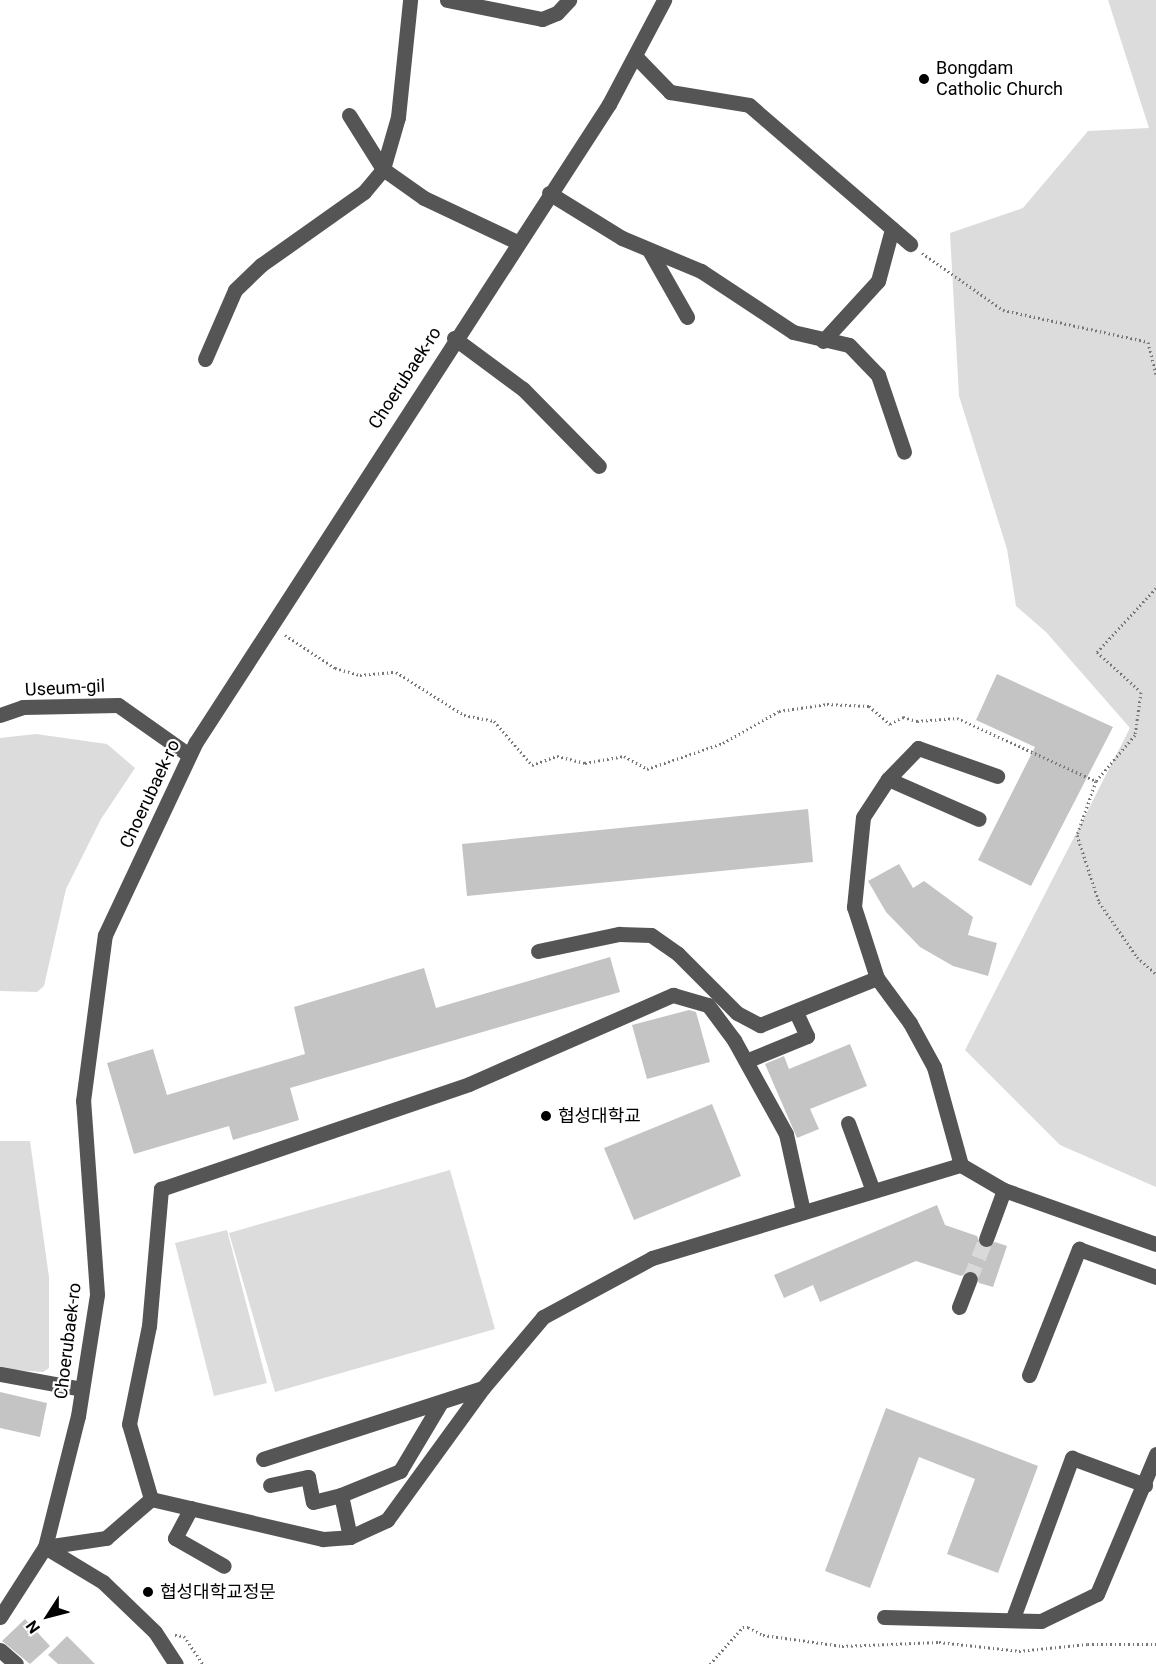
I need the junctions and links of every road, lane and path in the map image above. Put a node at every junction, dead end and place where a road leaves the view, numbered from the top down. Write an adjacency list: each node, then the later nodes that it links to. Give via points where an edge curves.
1 (410, 0): 7 (street, via 398,117)
2 (447, 0): 3 (street, via 542,20)
3 (569, 0)
4 (664, 0): 5 (street, Choerubaek-ro)
5 (636, 57): 8 (street, Choerubaek-ro); 9 (street, via 670,92 749,105)
6 (349, 115): 7 (street)
7 (383, 169): 10 (street, via 424,198); 16 (street, via 364,192 261,265 235,290)
8 (549, 193): 10 (street, Choerubaek-ro); 12 (street)
9 (892, 229): 11 (street); 15 (street, via 878,281)
10 (517, 242): 14 (street, Choerubaek-ro)
11 (910, 244): 17 (path, via 1003,310 1148,342)
12 (649, 250): 13 (street); 15 (street, via 701,271 793,332)
13 (687, 317)
14 (454, 338): 19 (street, via 523,389); 21 (street, Choerubaek-ro)
15 (823, 341): 18 (street, via 849,345 878,375)
16 (205, 359)
17 (1156, 374)
18 (904, 452)
19 (599, 466)
20 (1156, 588): 26 (path, via 1097,652 1141,692 1135,735)
21 (270, 625): 23 (street, Choerubaek-ro); 26 (path, via 335,668 360,675 396,672 464,715 494,721 532,765 557,756 585,763 624,756 646,769 723,743 779,711 837,705 869,706 890,724 903,717 917,721 957,718)
22 (0, 715): 23 (street, Useum-gil, via 23,707 118,705)
23 (189, 755): 46 (street, Choerubaek-ro, via 105,935 83,1101 97,1294)
24 (996, 776): 25 (street, via 918,748)
25 (888, 779): 27 (street); 30 (street, via 863,817 854,907)
26 (1096, 781): 29 (path, via 1077,835 1099,902 1137,957)
27 (979, 819)
28 (538, 951): 31 (street, via 619,934 651,935 678,954 737,1013 760,1025)
29 (1156, 974)
30 (877, 978): 31 (street); 34 (street, via 910,1023 934,1067)
31 (796, 1012): 32 (street, via 807,1036)
32 (746, 1061): 37 (street, via 786,1134); 55 (street, via 708,1005 673,995 470,1084 160,1189 149,1326 129,1424)
33 (848, 1123): 36 (street)
34 (961, 1165): 35 (street); 36 (street)
35 (1004, 1190): 38 (street); 39 (street)
36 (873, 1191): 37 (street)
37 (803, 1211): 45 (street, via 652,1258 543,1317)
38 (986, 1239)
39 (1156, 1244)
40 (1156, 1277): 44 (street, via 1079,1249)
41 (970, 1280): 42 (street)
42 (959, 1307)
43 (0, 1374): 46 (street)
44 (1029, 1374)
45 (483, 1388): 47 (street); 57 (street, via 387,1520)
46 (82, 1389): 58 (street, Choerubaek-ro)
47 (440, 1404): 48 (street); 54 (street, via 400,1471)
48 (301, 1449): 50 (street); 51 (street)
49 (1156, 1454): 53 (street)
50 (263, 1459)
51 (308, 1477): 52 (street); 54 (street, via 313,1502)
52 (270, 1485)
53 (1145, 1485): 62 (street, via 1096,1594 1041,1621); 62 (street, via 1071,1458)
54 (341, 1495): 57 (street)
55 (151, 1499): 56 (street); 58 (street, via 106,1538)
56 (191, 1508): 57 (street, via 323,1539); 59 (street, via 175,1538)
57 (351, 1537)
58 (45, 1547): 60 (street, Choerubaek-ro); 66 (street, via 103,1582 154,1632)
59 (224, 1566)
60 (0, 1617)
61 (884, 1617): 62 (street)
62 (1013, 1618)
63 (1156, 1644): 67 (path, via 1088,1644 1019,1651 939,1642 842,1646 764,1635 743,1627)
64 (0, 1650): 65 (street)
65 (15, 1664)
66 (176, 1664)
67 (710, 1664)

